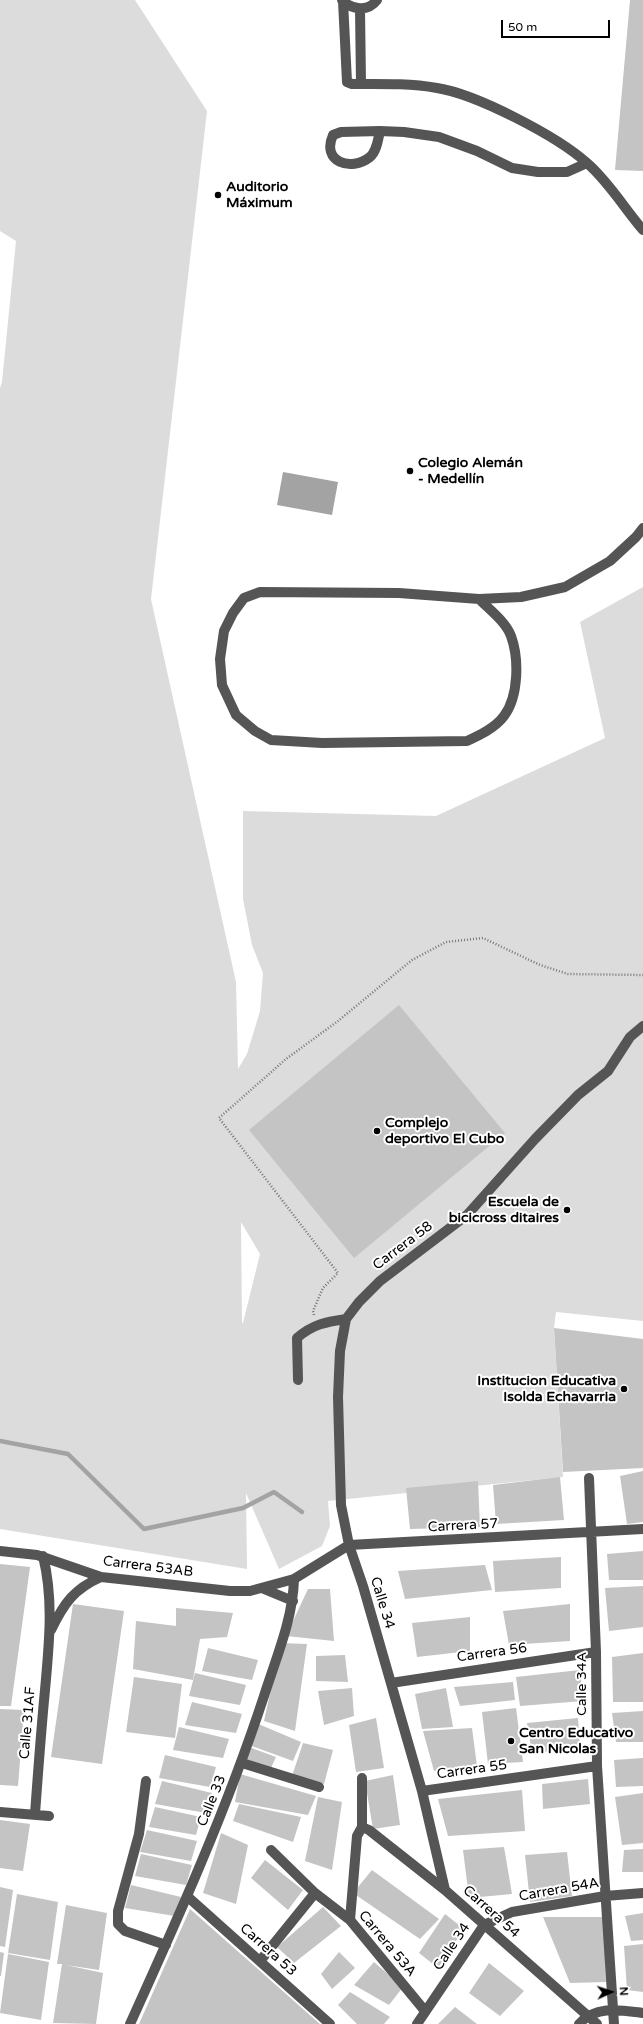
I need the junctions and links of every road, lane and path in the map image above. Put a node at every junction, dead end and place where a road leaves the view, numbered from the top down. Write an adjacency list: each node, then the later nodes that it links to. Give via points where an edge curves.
1 (377, 0): 3 (street)
2 (343, 1): 3 (street, via 351,7); 4 (street, via 347,82)
3 (360, 9): 4 (street)
4 (361, 84): 6 (street, via 397,83 438,88 459,94 489,106 559,142)
5 (380, 131): 5 (street, via 341,132 333,135 330,142 332,155 337,162 345,164 370,157 376,148); 6 (street, via 439,137 512,168 538,172 567,172)
6 (587, 163): 7 (street)
7 (641, 223)
8 (643, 528): 9 (street, via 610,561 565,587 521,597)
9 (479, 599): 9 (street, via 400,593 260,592 244,598 224,631 220,659 222,685 236,715 272,740 467,741 486,732 505,716 515,690 516,671 511,635)
10 (643, 975): 13 (path, via 568,974 540,965 483,938 446,942 400,969 338,1021 286,1059 219,1118 338,1273 323,1288 313,1311)
11 (643, 1026): 12 (street, Carrera 58, via 630,1037 608,1071 578,1095 535,1139 467,1216 380,1281)
12 (346, 1319): 13 (street); 18 (street, Calle 34, via 340,1351 338,1397 341,1505)
13 (318, 1324): 14 (street, via 297,1338)
14 (298, 1380)
15 (590, 1478): 17 (street, Calle 34A)
16 (643, 1529): 17 (street, Carrera 57)
17 (593, 1533): 18 (street, Carrera 57); 26 (street, Calle 34A)
18 (349, 1545): 22 (street, Carrera 57); 27 (street, Calle 34, via 364,1586)
19 (0, 1551): 20 (street, Carrera 53AB)
20 (43, 1556): 21 (street, Carrera 53AB); 25 (street, Calle 31AF, via 50,1597)
21 (101, 1577): 23 (street, Carrera 53AB, via 230,1591); 25 (street, Calle 31AF, via 74,1593 60,1611)
22 (294, 1579): 23 (street, Carrera 53AB); 24 (street, Calle 33)
23 (264, 1588): 24 (street)
24 (293, 1601): 28 (street, Calle 33)
25 (50, 1633): 35 (street, Calle 31AF)
26 (596, 1652): 27 (street, Carrera 56); 29 (street, Calle 34A)
27 (391, 1683): 33 (street, Calle 34)
28 (242, 1763): 32 (street); 43 (street, Calle 33)
29 (597, 1766): 33 (street, Carrera 55); 42 (street, Calle 34A)
30 (362, 1778): 37 (street)
31 (146, 1781): 46 (street, via 139,1834 118,1911 118,1924 125,1931)
32 (319, 1787)
33 (422, 1791): 39 (street, Calle 34)
34 (0, 1812): 35 (street)
35 (35, 1814): 36 (street)
36 (49, 1816)
37 (362, 1827): 39 (street, Carrera 54); 44 (street, via 357,1836)
38 (271, 1850): 40 (street, Carrera 53A)
39 (445, 1890): 45 (street, Carrera 54)
40 (315, 1893): 44 (street, Carrera 53A); 47 (street)
41 (643, 1893): 42 (street, Carrera 54A)
42 (605, 1896): 45 (street, Carrera 54A, via 512,1912); 48 (street, Calle 34A)
43 (188, 1897): 46 (street, Calle 33); 47 (street, Carrera 53)
44 (350, 1920): 49 (street, Carrera 53A)
45 (484, 1925): 49 (street, Calle 34); 51 (street, Carrera 54)
46 (166, 1945): 52 (street, Calle 33)
47 (260, 1961): 53 (street, Carrera 53)
48 (612, 2010): 50 (street); 51 (street); 57 (street, Calle 34A)
49 (425, 2011): 54 (street, Calle 34)
50 (643, 2012)
51 (586, 2015): 55 (street); 56 (street, Carrera 54)
52 (130, 2024)
53 (330, 2024)
54 (417, 2024)
55 (579, 2024)
56 (597, 2024)
57 (614, 2024)

